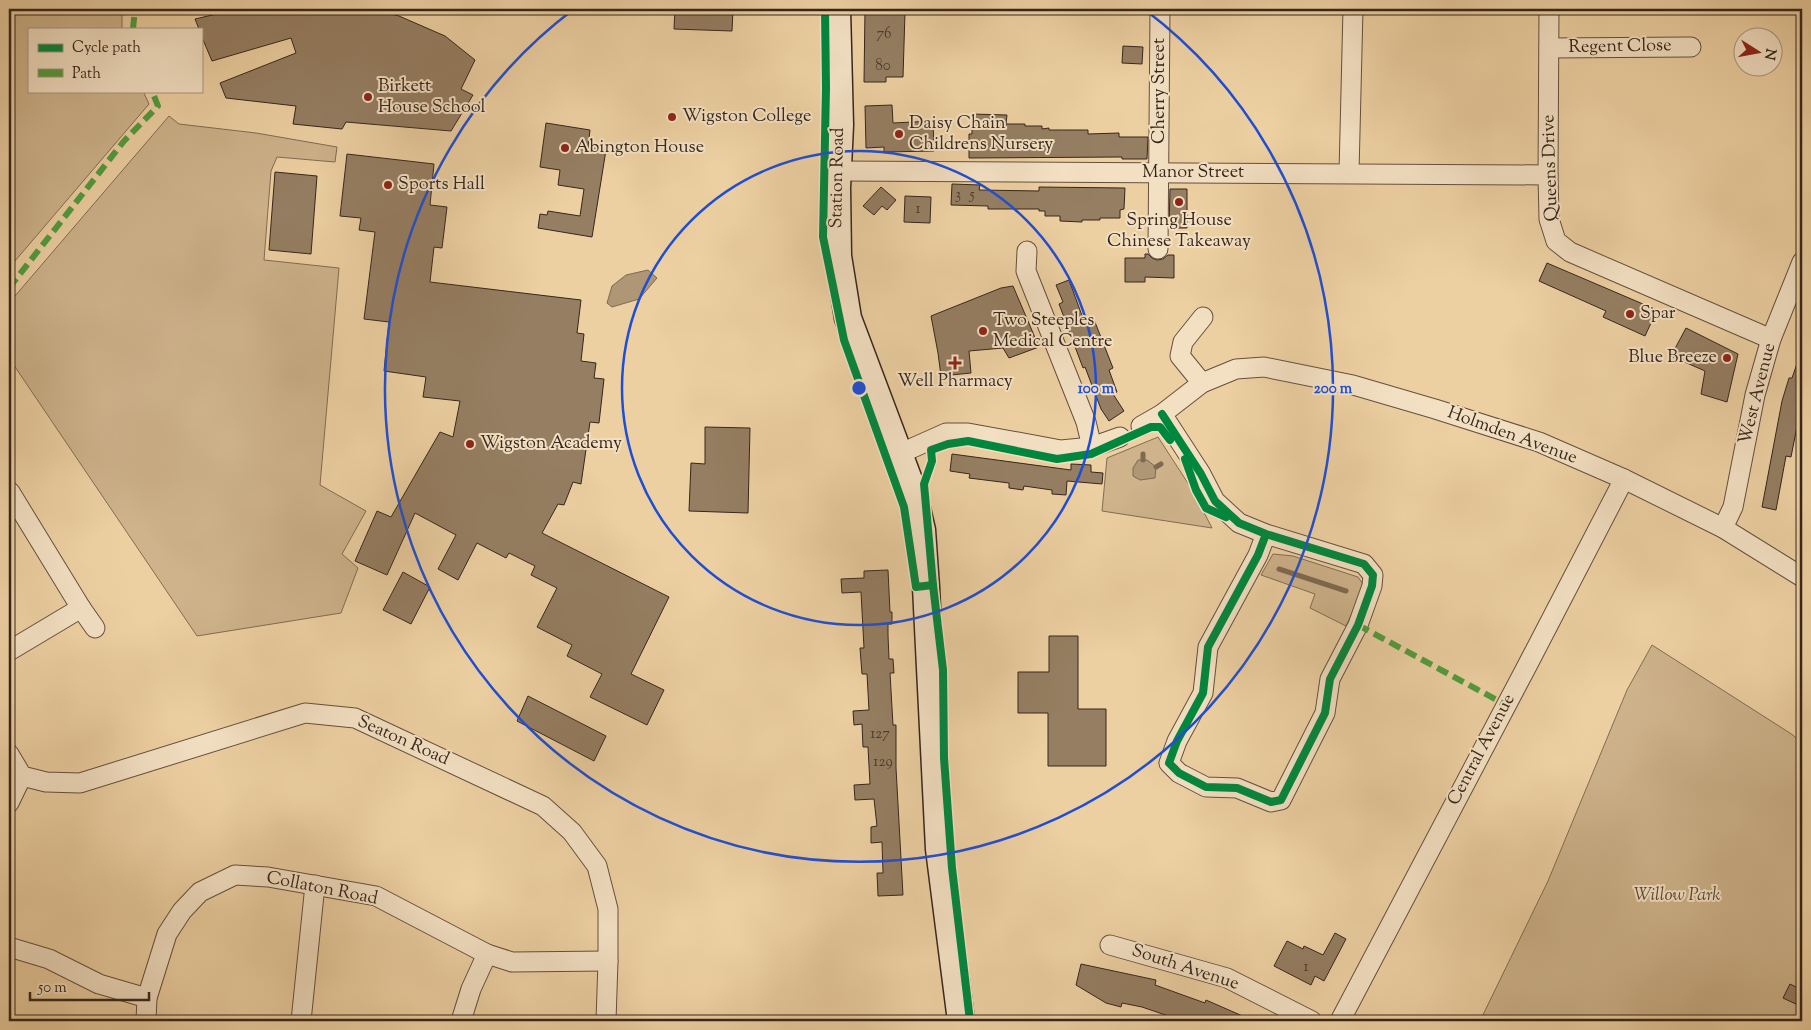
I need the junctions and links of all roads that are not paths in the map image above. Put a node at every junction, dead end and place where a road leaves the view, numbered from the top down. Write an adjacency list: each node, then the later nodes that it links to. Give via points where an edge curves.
1 (836, 9): 7 (main road, Station Road, via 840,126)
2 (1160, 9): 8 (street, Cherry Street)
3 (1353, 9): 9 (street)
4 (1549, 9): 6 (street, Queens Drive)
5 (1691, 47): 6 (street, Regent Close)
6 (1549, 48): 10 (street, Queens Drive)
7 (838, 171): 8 (street, Manor Street); 21 (main road, Station Road, via 838,256 848,318)
8 (1159, 173): 9 (street, Manor Street); 11 (street, Cherry Street)
9 (1349, 173): 10 (street, Manor Street)
10 (1548, 175): 15 (street, Queens Drive, via 1549,219 1556,241 1570,252)
11 (1158, 249)
12 (1027, 251): 20 (street, via 1026,271 1086,422)
13 (1802, 262): 15 (street, West Avenue)
14 (1203, 317): 16 (street, via 1183,342 1180,356)
15 (1771, 339): 24 (street, West Avenue, via 1755,395 1733,507)
16 (1202, 383): 17 (street, Holmden Avenue); 22 (street, Holmden Avenue, via 1236,369 1264,368 1353,385 1539,442)
17 (1162, 414): 18 (street, Holmden Avenue); 25 (street, via 1215,501 1239,522)
18 (1141, 426)
19 (1120, 438): 20 (street)
20 (1092, 447): 21 (street, via 1061,450 968,433 946,433)
21 (899, 454): 43 (main road, Station Road, via 912,488 924,544 939,849)
22 (1624, 479): 24 (street, Holmden Avenue); 45 (street, Central Avenue)
23 (10, 492): 27 (street)
24 (1723, 528): 26 (street, Holmden Avenue)
25 (1266, 534): 25 (street, via 1364,564 1373,575 1358,625 1330,679 1325,714 1281,800 1271,802 1237,788 1206,788 1179,773 1169,763 1203,693 1208,647)
26 (1802, 577)
27 (81, 608): 28 (street); 29 (street)
28 (95, 628)
29 (9, 651)
30 (9, 754): 31 (street)
31 (22, 776): 32 (street); 37 (street, Seaton Road, via 46,782 80,783 305,713 355,718 543,806 572,832 597,866 608,909)
32 (9, 803)
33 (315, 884): 36 (street, Collaton Road, via 376,896); 38 (street, Collaton Road, via 235,876 200,892 167,934); 40 (street)
34 (1110, 945): 44 (street, South Avenue, via 1228,978)
35 (9, 947): 38 (street, via 49,959 99,984)
36 (487, 954): 37 (street, Collaton Road, via 512,962); 41 (street)
37 (608, 961): 42 (street, Seaton Road)
38 (148, 998): 39 (street, Collaton Road)
39 (146, 1021)
40 (301, 1021)
41 (461, 1021)
42 (606, 1021)
43 (961, 1021)
44 (1312, 1021)
45 (1340, 1021)

